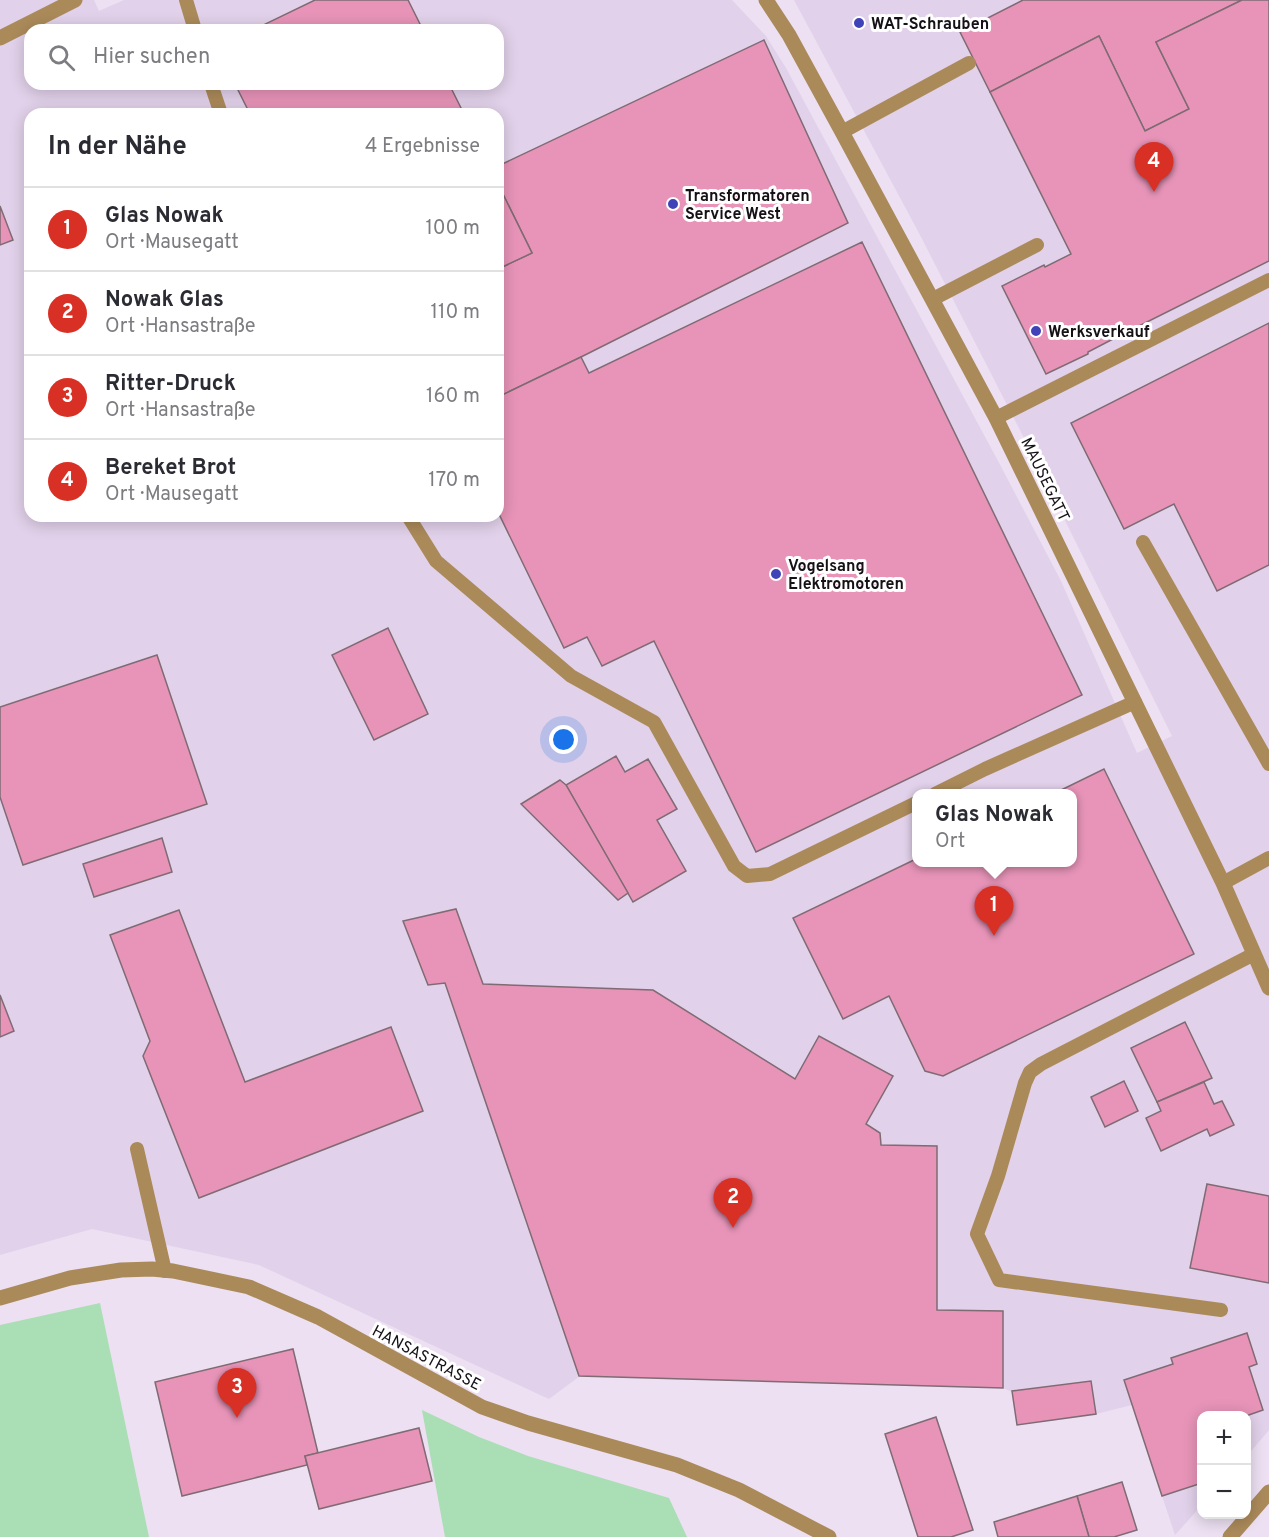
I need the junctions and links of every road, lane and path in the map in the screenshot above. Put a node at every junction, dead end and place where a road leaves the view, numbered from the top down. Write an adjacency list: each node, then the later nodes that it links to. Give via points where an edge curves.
1 (75, 0): 4 (street)
2 (186, 0): 5 (lane)
3 (766, 0): 11 (street, MAUSEGATT)
4 (28, 24)
5 (193, 24)
6 (24, 26): 7 (street)
7 (0, 38)
8 (969, 63): 11 (lane)
9 (213, 90): 10 (lane)
10 (219, 108)
11 (842, 132): 14 (street, MAUSEGATT)
12 (1037, 245): 14 (lane)
13 (1269, 280): 15 (lane)
14 (933, 299): 15 (street, MAUSEGATT)
15 (996, 418): 18 (street, MAUSEGATT)
16 (412, 522): 22 (lane, via 436,561 571,676 654,723 734,866 747,876 770,874)
17 (1143, 542): 19 (lane)
18 (1135, 702): 21 (lane); 24 (street, MAUSEGATT)
19 (1263, 739): 20 (lane)
20 (1269, 764)
21 (945, 789)
22 (912, 805)
23 (1269, 858): 24 (lane)
24 (1223, 883): 25 (street, MAUSEGATT)
25 (1254, 954): 26 (street, MAUSEGATT); 30 (lane, via 1030,1072 977,1234 999,1281)
26 (1269, 988)
27 (137, 1149): 28 (lane)
28 (165, 1271): 29 (street, HANSASTRASSE, via 101,1272); 32 (street, HANSASTRASSE, via 249,1287 318,1317 482,1407 528,1424 677,1465 739,1490)
29 (0, 1298)
30 (1221, 1310)
31 (1269, 1492): 33 (street)
32 (830, 1537)
33 (1230, 1537)

